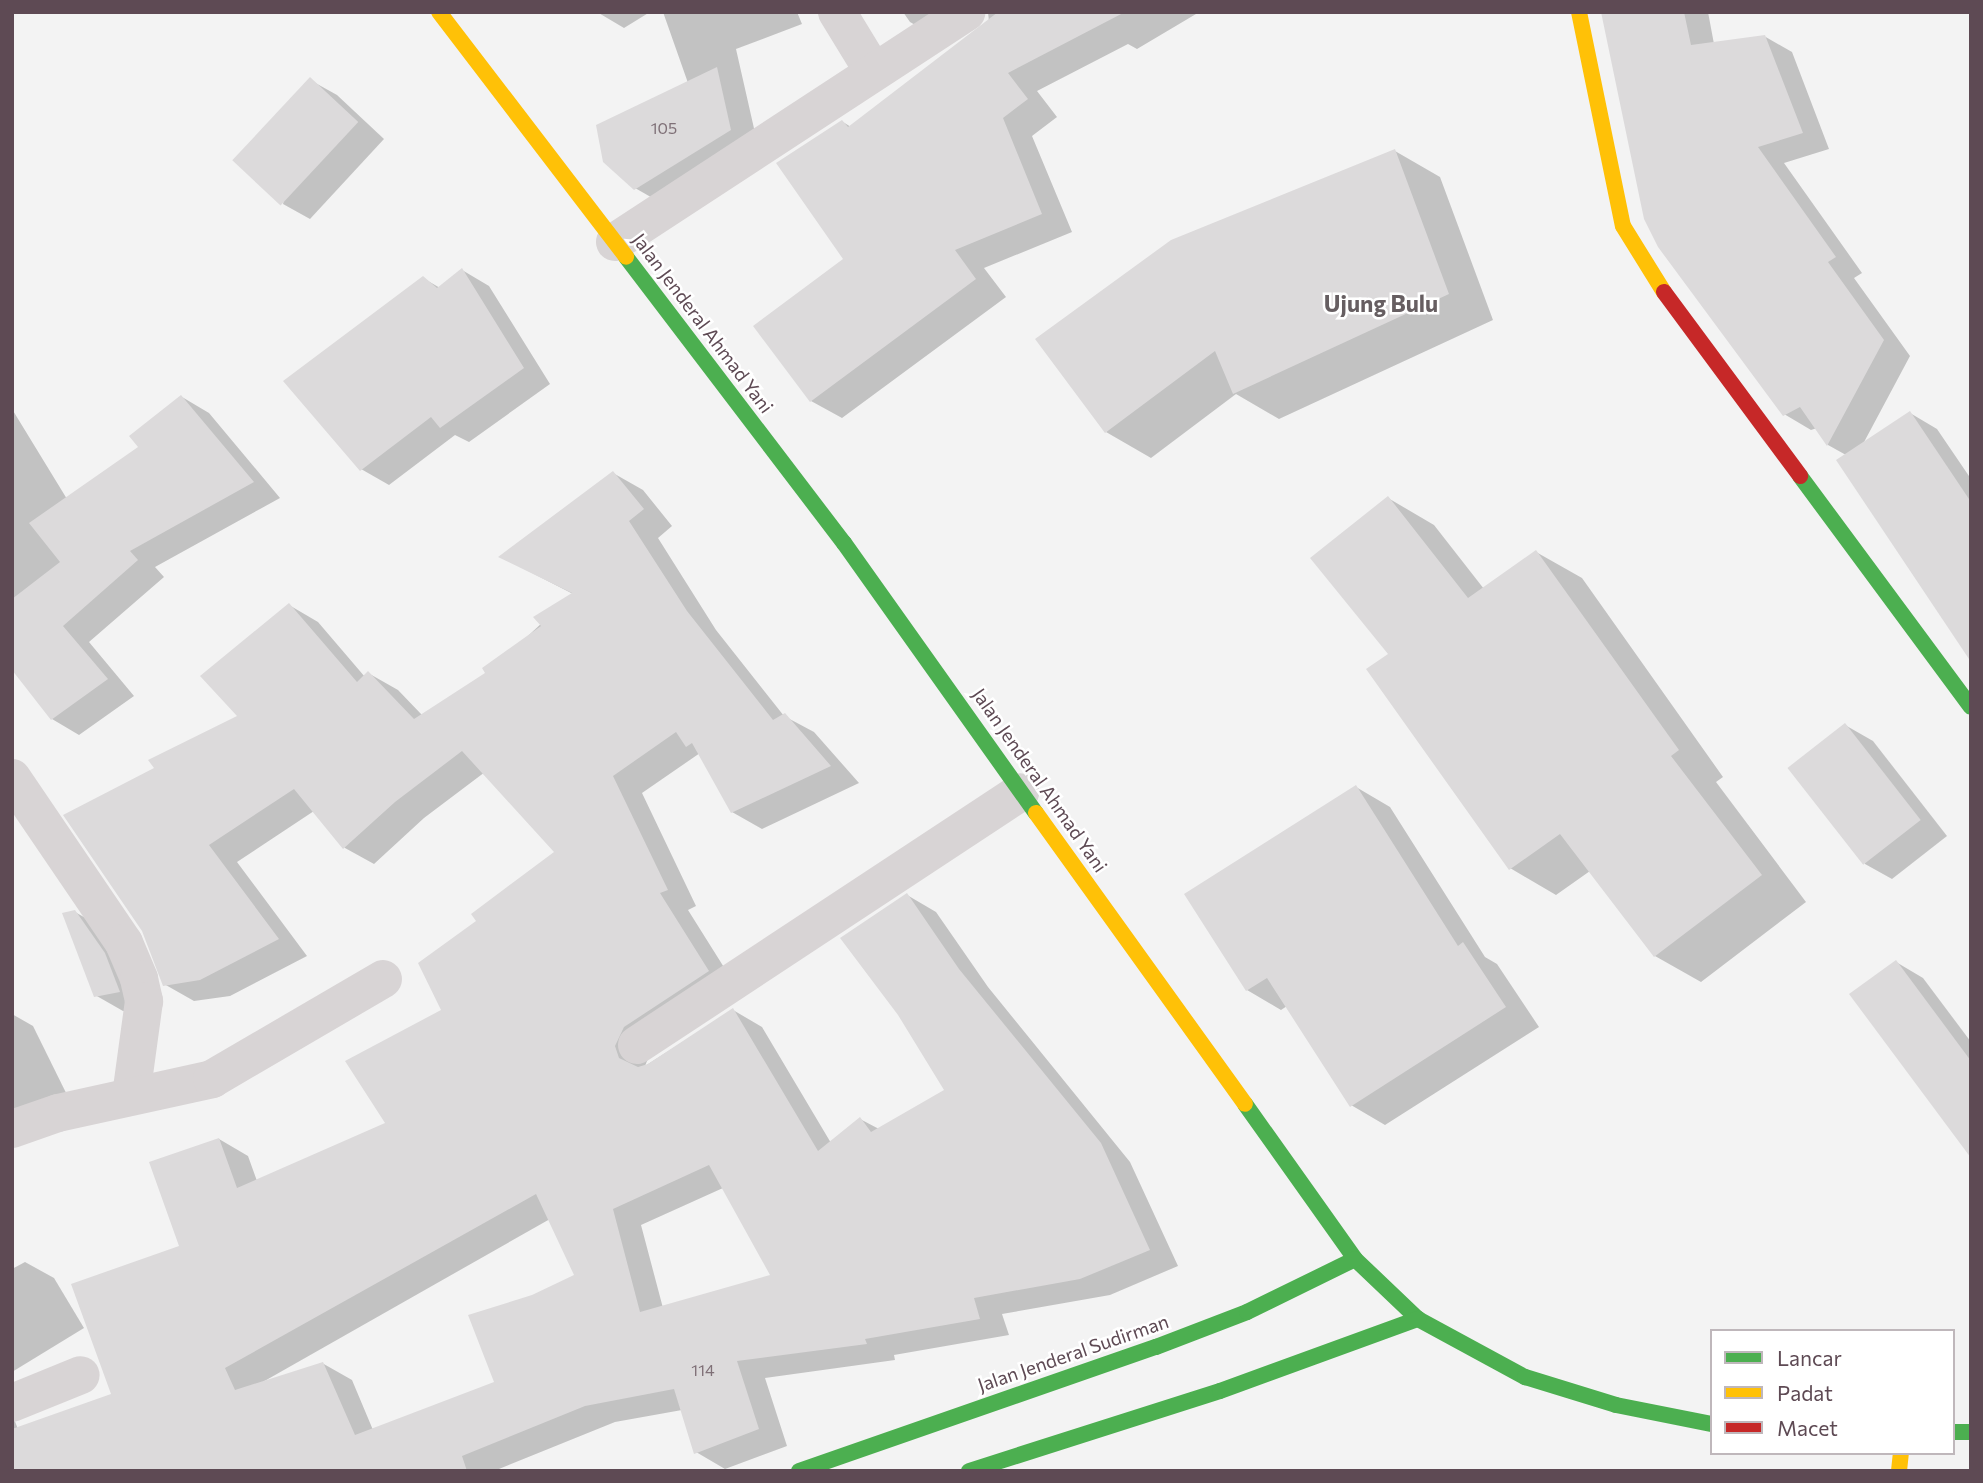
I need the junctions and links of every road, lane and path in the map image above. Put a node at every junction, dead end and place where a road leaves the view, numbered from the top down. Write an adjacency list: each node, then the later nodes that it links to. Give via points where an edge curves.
1 (439, 12): 6 (main road, Jalan Jenderal Ahmad Yani)
2 (837, 12): 5 (street)
3 (967, 12): 5 (street)
4 (1579, 12): 7 (main road, via 1623,226 1639,258)
5 (873, 71): 6 (street)
6 (615, 242): 9 (main road, Jalan Jenderal Ahmad Yani, via 844,543 992,745)
7 (1971, 707)
8 (12, 778): 12 (street, via 124,943 139,979 144,1001)
9 (1020, 792): 11 (street); 14 (main road, Jalan Jenderal Ahmad Yani)
10 (383, 979): 12 (street, via 212,1079)
11 (637, 1045)
12 (131, 1097): 13 (street, via 58,1113)
13 (12, 1129)
14 (1355, 1259): 15 (main road, Jalan Jenderal Ahmad Yani); 19 (main road, Jalan Jenderal Sudirman, via 1247,1312 1156,1348)
15 (1418, 1319): 18 (main road, Jalan Jenderal Ahmad Yani, via 1525,1377 1574,1395); 20 (main road, via 1220,1391)
16 (81, 1375): 17 (street)
17 (12, 1403)
18 (1710, 1424)
19 (799, 1471)
20 (969, 1471)

